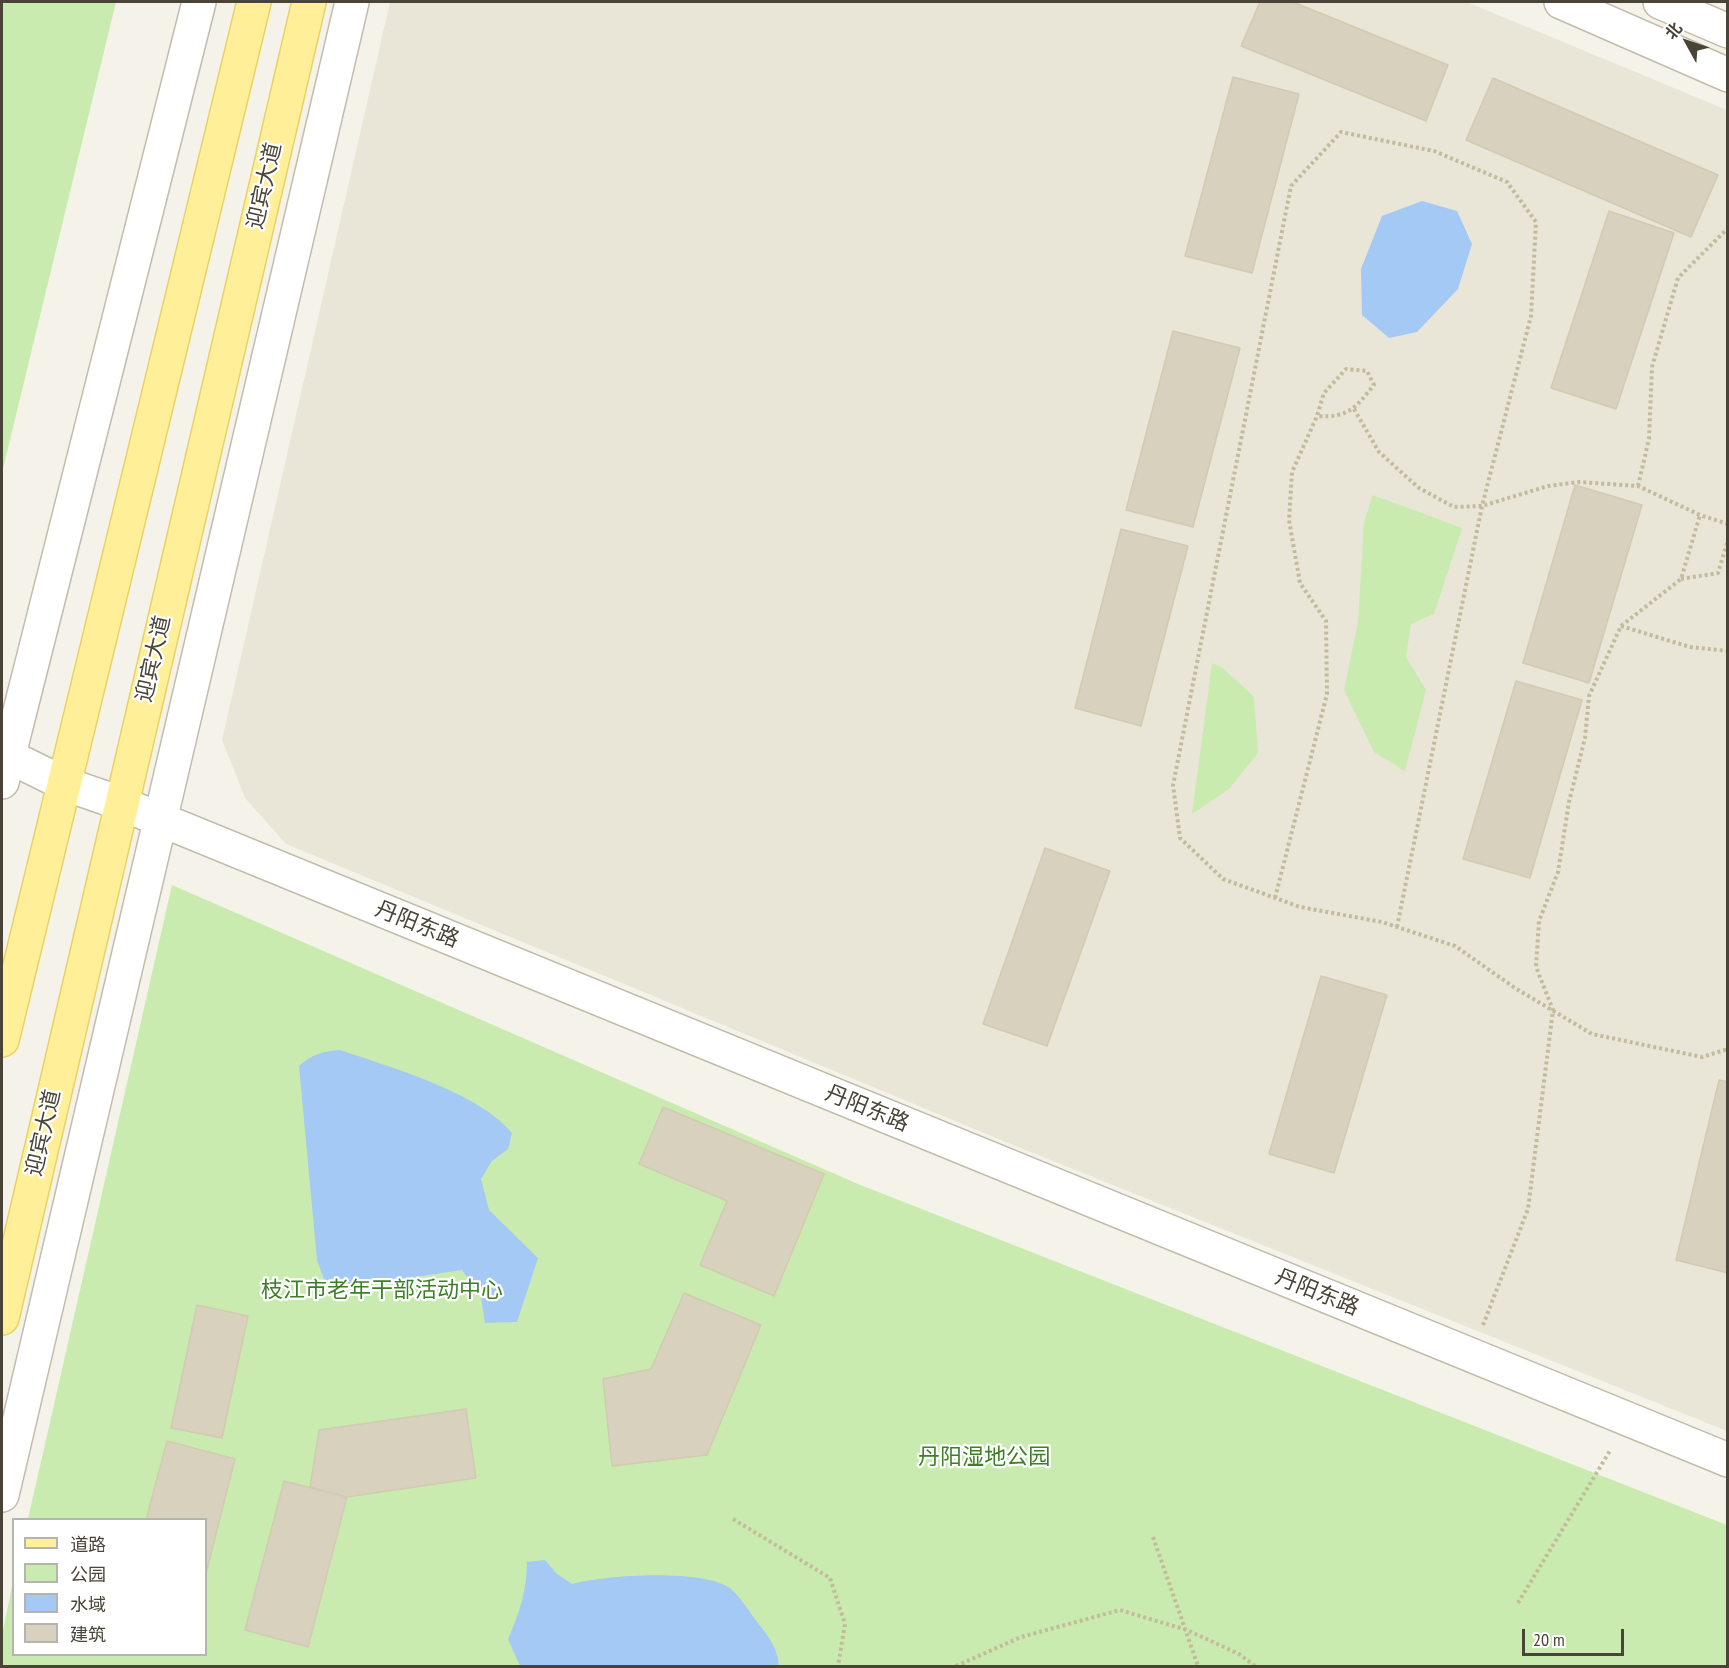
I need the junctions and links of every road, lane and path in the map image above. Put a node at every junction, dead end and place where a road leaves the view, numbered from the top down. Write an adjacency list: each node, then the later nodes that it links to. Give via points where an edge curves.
1 (199, 2): 20 (street)
2 (254, 2): 21 (main road)
3 (309, 2): 22 (main road, 迎宾大道)
4 (352, 2): 23 (street)
5 (1561, 2): 8 (street)
6 (1660, 2): 7 (street)
7 (1728, 31)
8 (1728, 75)
9 (1728, 228): 12 (path, via 1678,278 1652,367 1649,439)
10 (1354, 410): 11 (path, via 1336,417); 11 (path, via 1374,385 1366,371 1346,369 1324,393); 13 (path, via 1379,452 1419,488 1454,507)
11 (1317, 416): 24 (path, via 1292,472 1289,520 1300,583 1326,621 1327,694)
12 (1638, 486): 13 (path, via 1580,482 1548,486); 14 (path)
13 (1482, 506): 24 (path, via 1531,316 1536,222 1507,182 1434,150 1341,132 1291,186 1173,785 1180,838 1223,879); 25 (path)
14 (1700, 515): 15 (path); 17 (path)
15 (1728, 524)
16 (1728, 540): 17 (path, via 1718,573)
17 (1682, 579): 18 (path)
18 (1620, 626): 19 (path, via 1690,647); 26 (path, via 1589,696 1585,738 1569,802 1558,872 1539,921 1536,967)
19 (1728, 651)
20 (5, 769): 21 (street, 丹阳东路)
21 (65, 784): 22 (street, 丹阳东路); 27 (main road)
22 (120, 803): 23 (street, 丹阳东路); 29 (main road, 迎宾大道)
23 (159, 819): 30 (street, 丹阳东路); 33 (street)
24 (1275, 898): 25 (path)
25 (1397, 927): 26 (path, via 1455,946)
26 (1552, 1010): 28 (path, via 1592,1034 1702,1057); 30 (path, via 1528,1209)
27 (2, 1041)
28 (1728, 1049)
29 (2, 1318)
30 (1472, 1356): 31 (street, 丹阳东路)
31 (1629, 1420): 32 (street, 丹阳东路); 36 (path)
32 (1728, 1460)
33 (2, 1495)
34 (733, 1519): 38 (path, via 830,1578 845,1624)
35 (1153, 1537): 37 (path)
36 (1518, 1603)
37 (1187, 1630): 39 (path, via 1120,1610 1021,1637); 40 (path); 41 (path, via 1239,1654)
38 (838, 1666)
39 (956, 1666)
40 (1198, 1666)
41 (1255, 1666)

